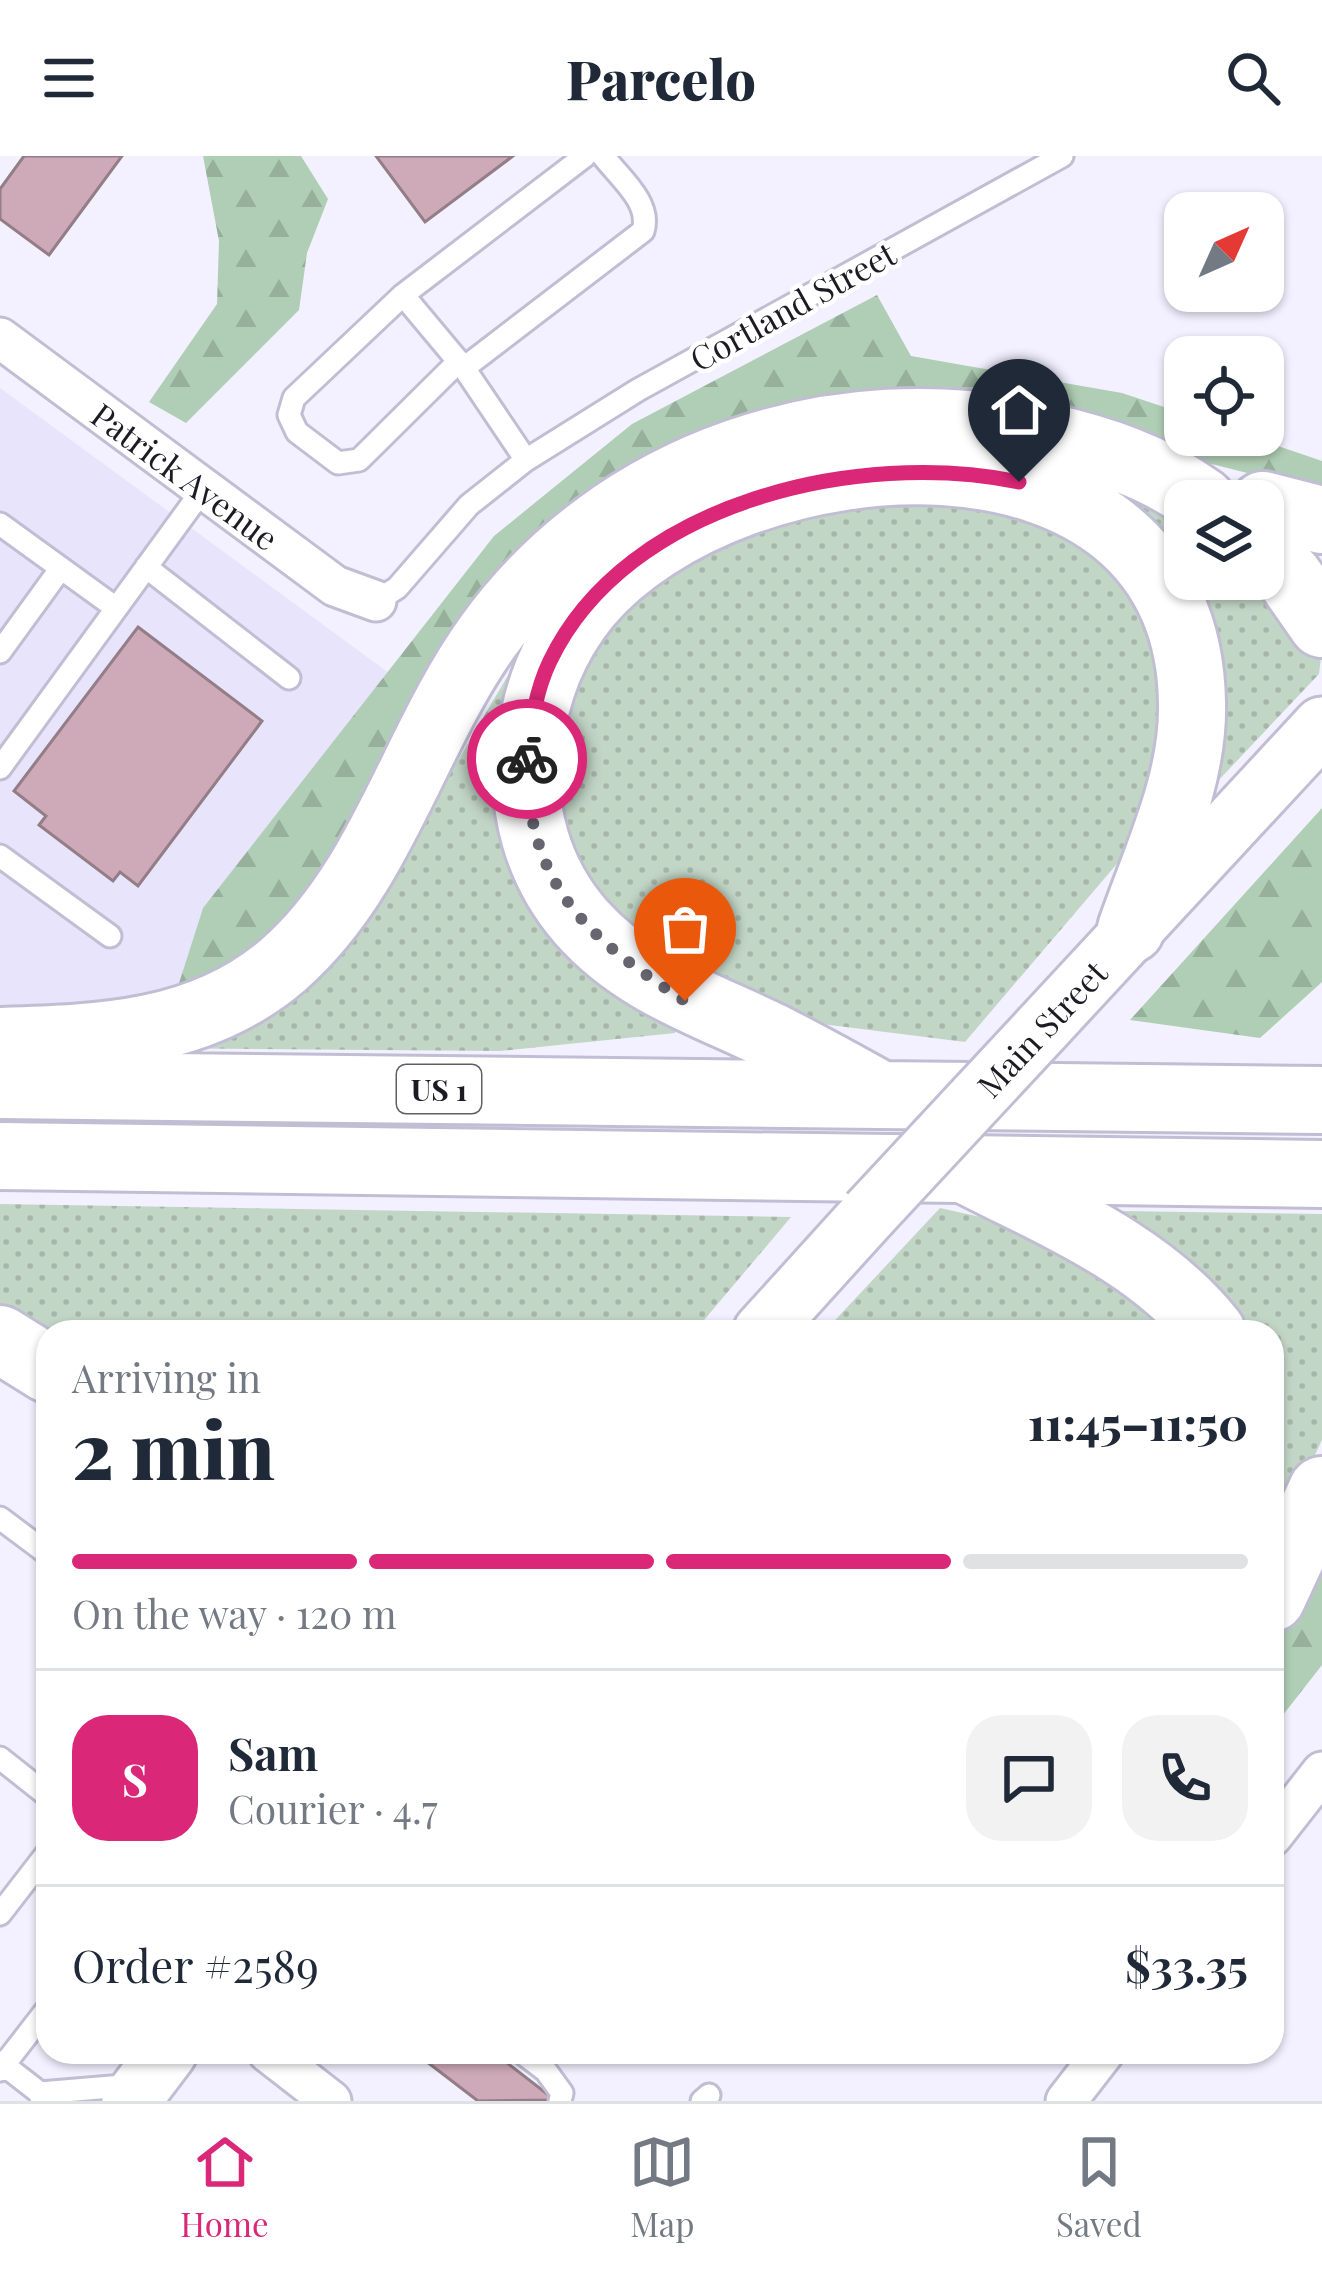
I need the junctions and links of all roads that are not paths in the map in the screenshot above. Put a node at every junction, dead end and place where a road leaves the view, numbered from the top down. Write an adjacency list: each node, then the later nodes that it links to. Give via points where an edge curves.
1 (585, 156): 4 (lane)
2 (603, 156): 6 (lane, via 641,204 643,231)
3 (1061, 156): 7 (lane, Cortland Street)
4 (403, 295): 6 (lane); 6 (lane, via 294,398 297,432 338,463 358,460)
5 (0, 338): 9 (street, Patrick Avenue)
6 (462, 364): 7 (lane)
7 (526, 460): 16 (lane, Cortland Street, via 469,505)
8 (1164, 481): 26 (highway, via 1059,439 934,418 805,432 673,478 592,529 519,596 443,708 334,912 284,964 251,990 153,1030)
9 (204, 488): 13 (lane); 16 (street, Patrick Avenue, via 335,586)
10 (1284, 510): 11 (highway)
11 (1322, 520)
12 (0, 524): 14 (lane)
13 (146, 567): 17 (lane); 20 (lane)
14 (61, 568): 17 (lane); 19 (lane)
15 (1284, 572): 18 (highway)
16 (376, 602)
17 (116, 608): 22 (lane)
18 (1322, 624)
19 (0, 652)
20 (289, 678)
21 (1322, 726): 24 (main road, Main Street)
22 (0, 768)
23 (0, 856): 25 (lane)
24 (1131, 929): 28 (highway, via 1186,768 1190,666 1145,562 1084,510 1019,482 892,471 760,498 647,553 573,624 534,707 527,800 550,878 612,954 685,1001); 33 (main road, Main Street, bridge)
25 (110, 936)
26 (0, 1041)
27 (0, 1085): 28 (highway, US 1)
28 (877, 1093): 29 (highway, US 1)
29 (1322, 1100)
30 (0, 1156): 31 (highway, US 1)
31 (958, 1166): 32 (highway, US 1); 34 (highway, via 1119,1249)
32 (1322, 1174)
33 (773, 1320)
34 (1200, 1320)
35 (0, 1339): 36 (highway)
36 (36, 1362)
37 (1322, 1490): 40 (highway)
38 (0, 1518): 39 (lane)
39 (36, 1545)
40 (1284, 1572)
41 (0, 1758): 43 (lane)
42 (1322, 1772): 44 (street)
43 (36, 1786)
44 (1284, 1821)
45 (36, 1868): 46 (lane)
46 (0, 1915)
47 (36, 2023): 51 (lane)
48 (291, 2064): 54 (street)
49 (536, 2064): 55 (lane, via 562,2092)
50 (1095, 2064): 56 (street)
51 (1, 2066): 53 (lane)
52 (148, 2079): 53 (lane)
53 (41, 2097)
54 (331, 2101)
55 (560, 2101)
56 (1066, 2101)

